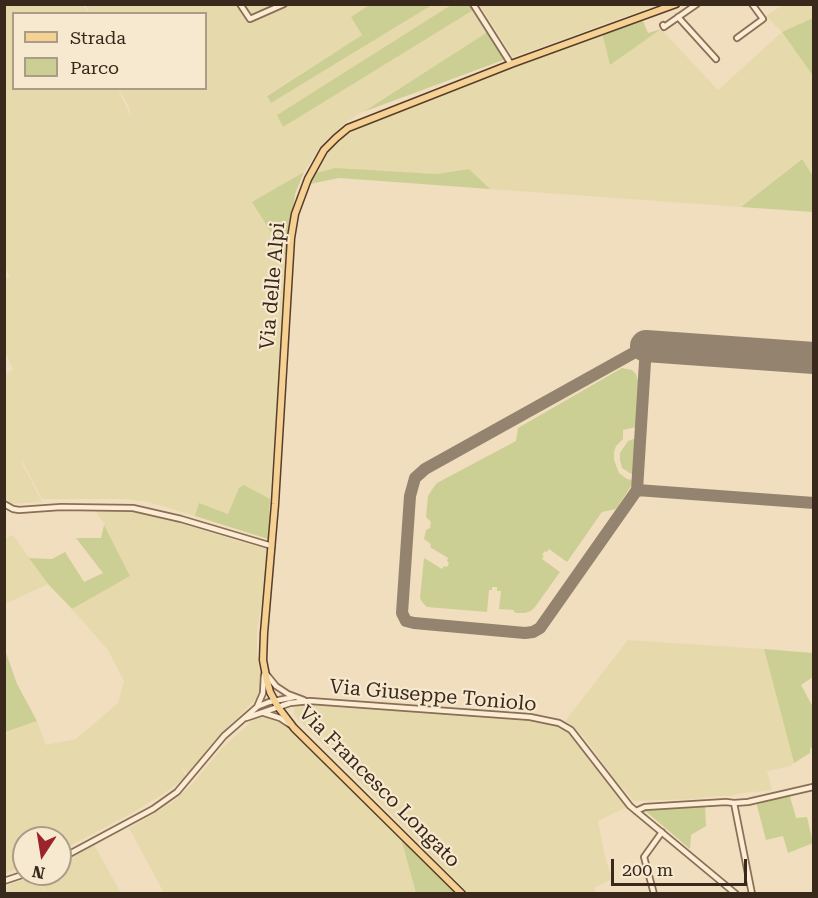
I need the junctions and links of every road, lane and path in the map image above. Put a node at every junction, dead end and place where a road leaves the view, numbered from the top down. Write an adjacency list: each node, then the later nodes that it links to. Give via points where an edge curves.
1 (240, 4): 2 (street, via 250,19)
2 (284, 4)
3 (473, 4): 11 (street)
4 (676, 4): 11 (main road, Via delle Alpi)
5 (697, 4): 7 (street)
6 (752, 4): 9 (street, via 763,19)
7 (678, 17): 8 (street); 10 (street)
8 (663, 25)
9 (737, 38)
10 (716, 59)
11 (511, 64): 13 (main road, Via delle Alpi, via 348,128 324,150 308,179 291,238)
12 (4, 504): 13 (street, via 20,510 133,508)
13 (272, 546): 14 (main road, Via delle Alpi)
14 (264, 668): 15 (street, Via Giuseppe Toniolo, via 276,686); 17 (main road, Via Francesco Longato); 19 (street, via 263,693)
15 (299, 698): 16 (street, Via Giuseppe Toniolo); 17 (street)
16 (310, 701): 18 (street, Via Giuseppe Toniolo); 26 (street, Via Giuseppe Toniolo, via 531,717 559,723 571,729)
17 (276, 704): 18 (street, Via Giuseppe Toniolo); 19 (street, Via Giuseppe Toniolo); 20 (street, Via Giuseppe Toniolo); 21 (main road, Via Francesco Longato)
18 (288, 704): 21 (street)
19 (257, 707): 22 (street, Via Giuseppe Toniolo)
20 (261, 713): 22 (street, Via Giuseppe Toniolo); 23 (street, via 280,718)
21 (285, 717): 23 (main road, Via Francesco Longato)
22 (246, 718): 28 (street, Via Giuseppe Toniolo, via 224,736 170,798)
23 (294, 728): 29 (main road, Via Francesco Longato)
24 (813, 788): 25 (street)
25 (734, 803): 26 (street, via 645,807); 32 (street)
26 (636, 811): 27 (street, Via Giuseppe Toniolo)
27 (662, 832): 30 (street, via 644,857); 31 (street, Via Giuseppe Toniolo)
28 (72, 853)
29 (462, 894)
30 (654, 894)
31 (736, 894)
32 (753, 894)

